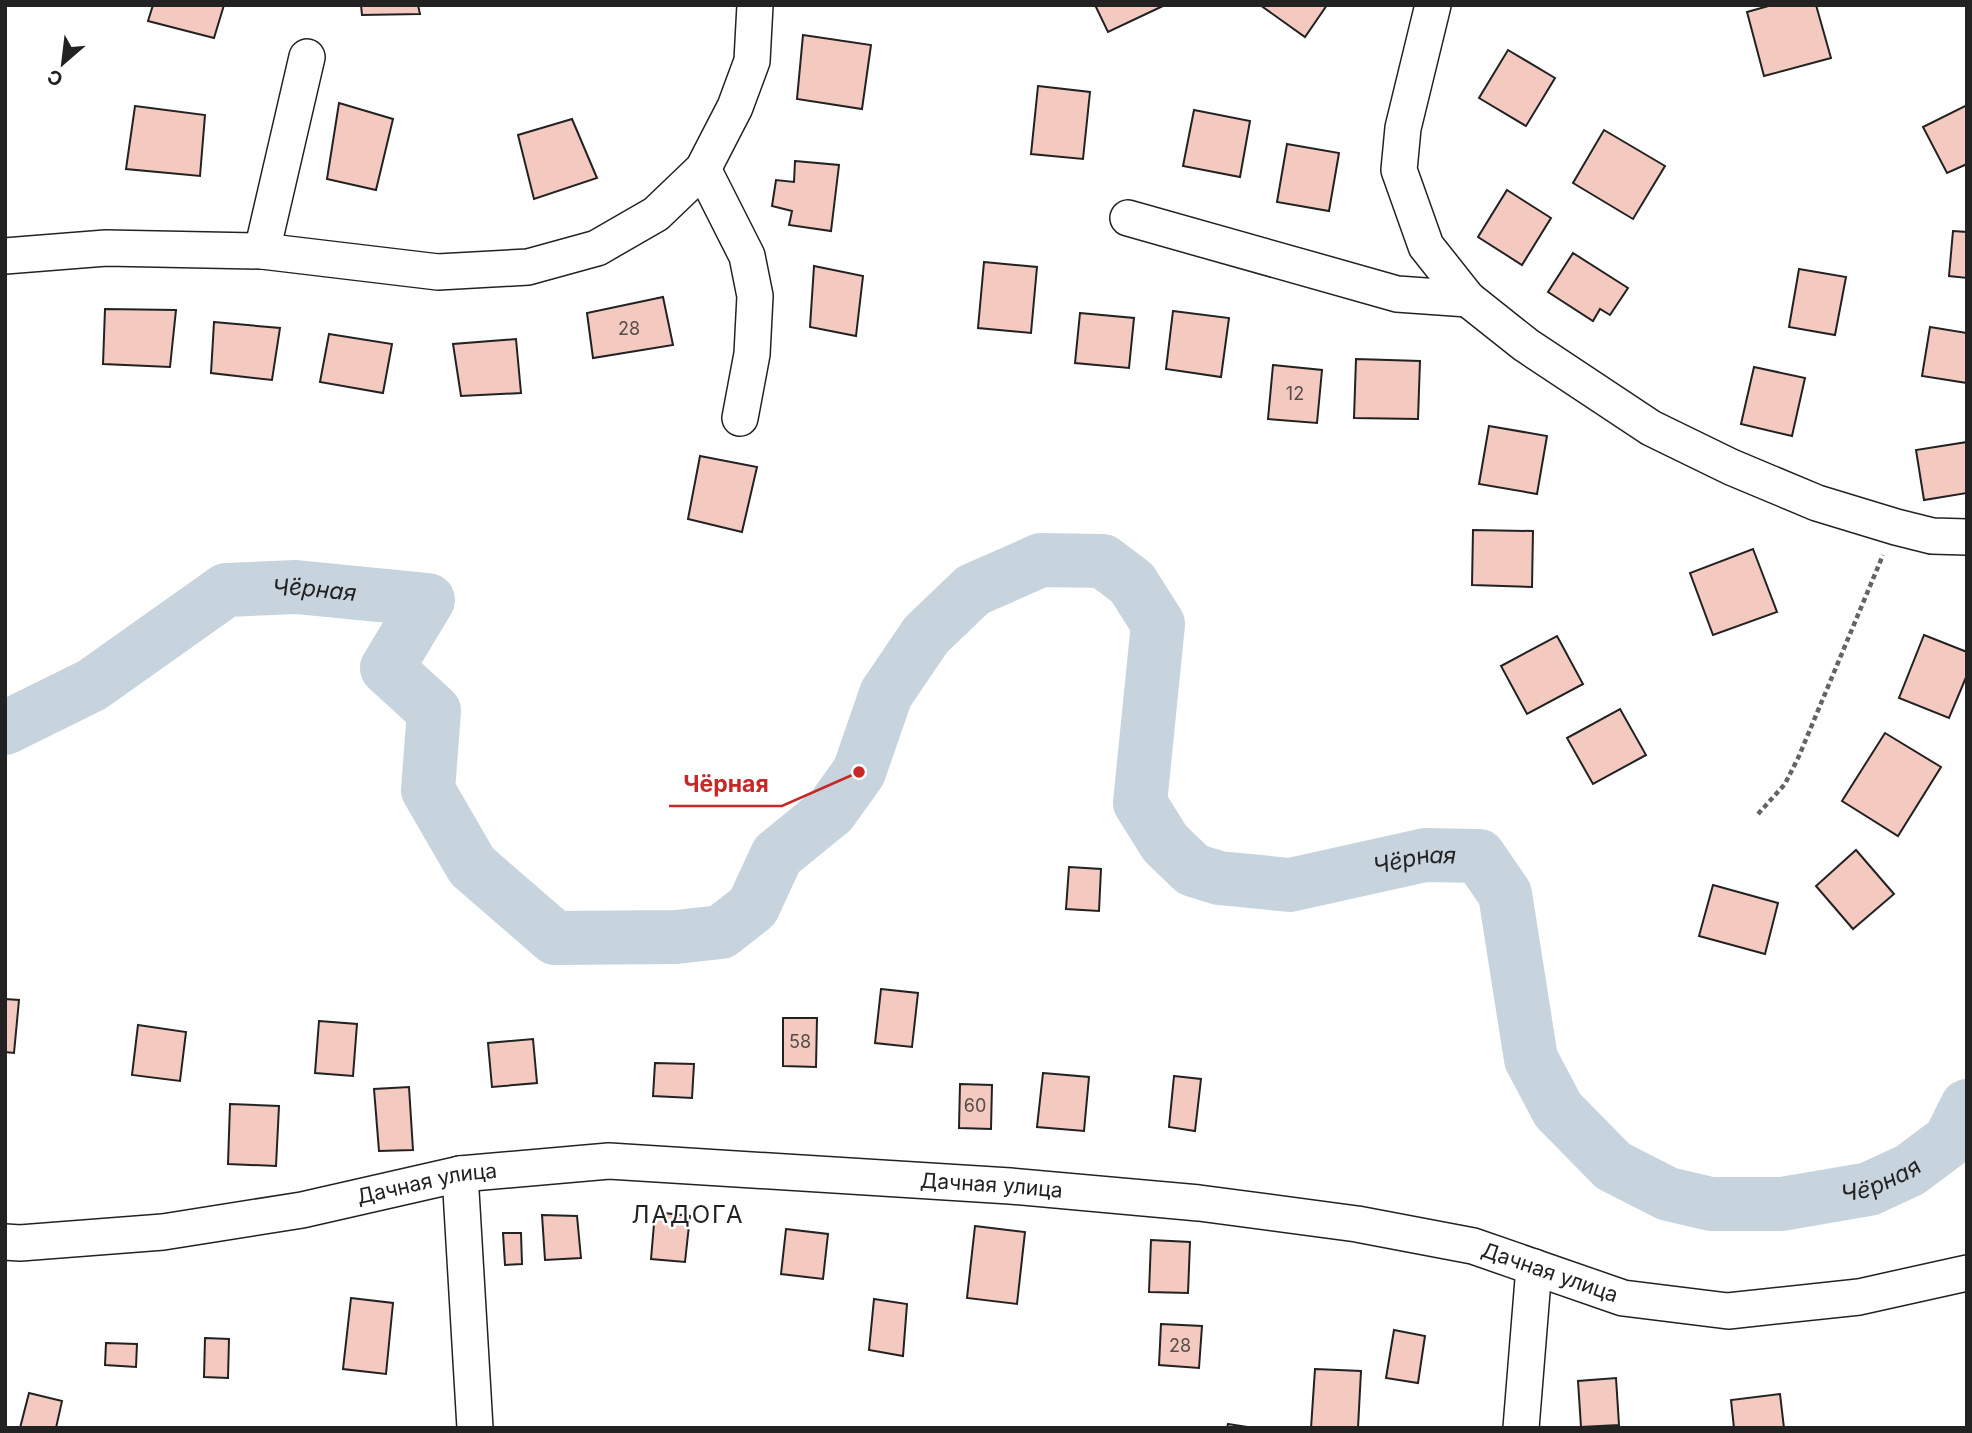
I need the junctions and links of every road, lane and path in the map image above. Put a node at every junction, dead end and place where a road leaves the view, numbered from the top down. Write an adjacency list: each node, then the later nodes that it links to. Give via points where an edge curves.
1 (755, 5): 4 (street, via 752,61 735,107)
2 (1433, 5): 8 (street, via 1403,128 1399,170 1426,246)
3 (307, 57): 6 (street)
4 (703, 169): 6 (street, via 656,214 597,248 528,267 438,272); 9 (street, via 747,257 755,296 752,354)
5 (1128, 218): 8 (street, via 1396,294)
6 (262, 251): 7 (street, via 106,248)
7 (5, 256)
8 (1468, 299): 10 (street, via 1526,345 1651,428 1817,503)
9 (740, 418)
10 (1895, 527): 11 (street, via 1932,536); 12 (path, via 1799,756 1785,783)
11 (1967, 537)
12 (1758, 814)
13 (460, 1174): 14 (street, Дачная улица, via 302,1210 176,1230); 15 (street, Дачная улица, via 609,1161 1010,1186 1199,1203 1357,1224 1473,1246); 17 (street)
14 (5, 1242)
15 (1534, 1267): 16 (street, Дачная улица, via 1623,1298 1728,1311 1859,1297); 18 (street)
16 (1967, 1273)
17 (475, 1428)
18 (1521, 1428)

